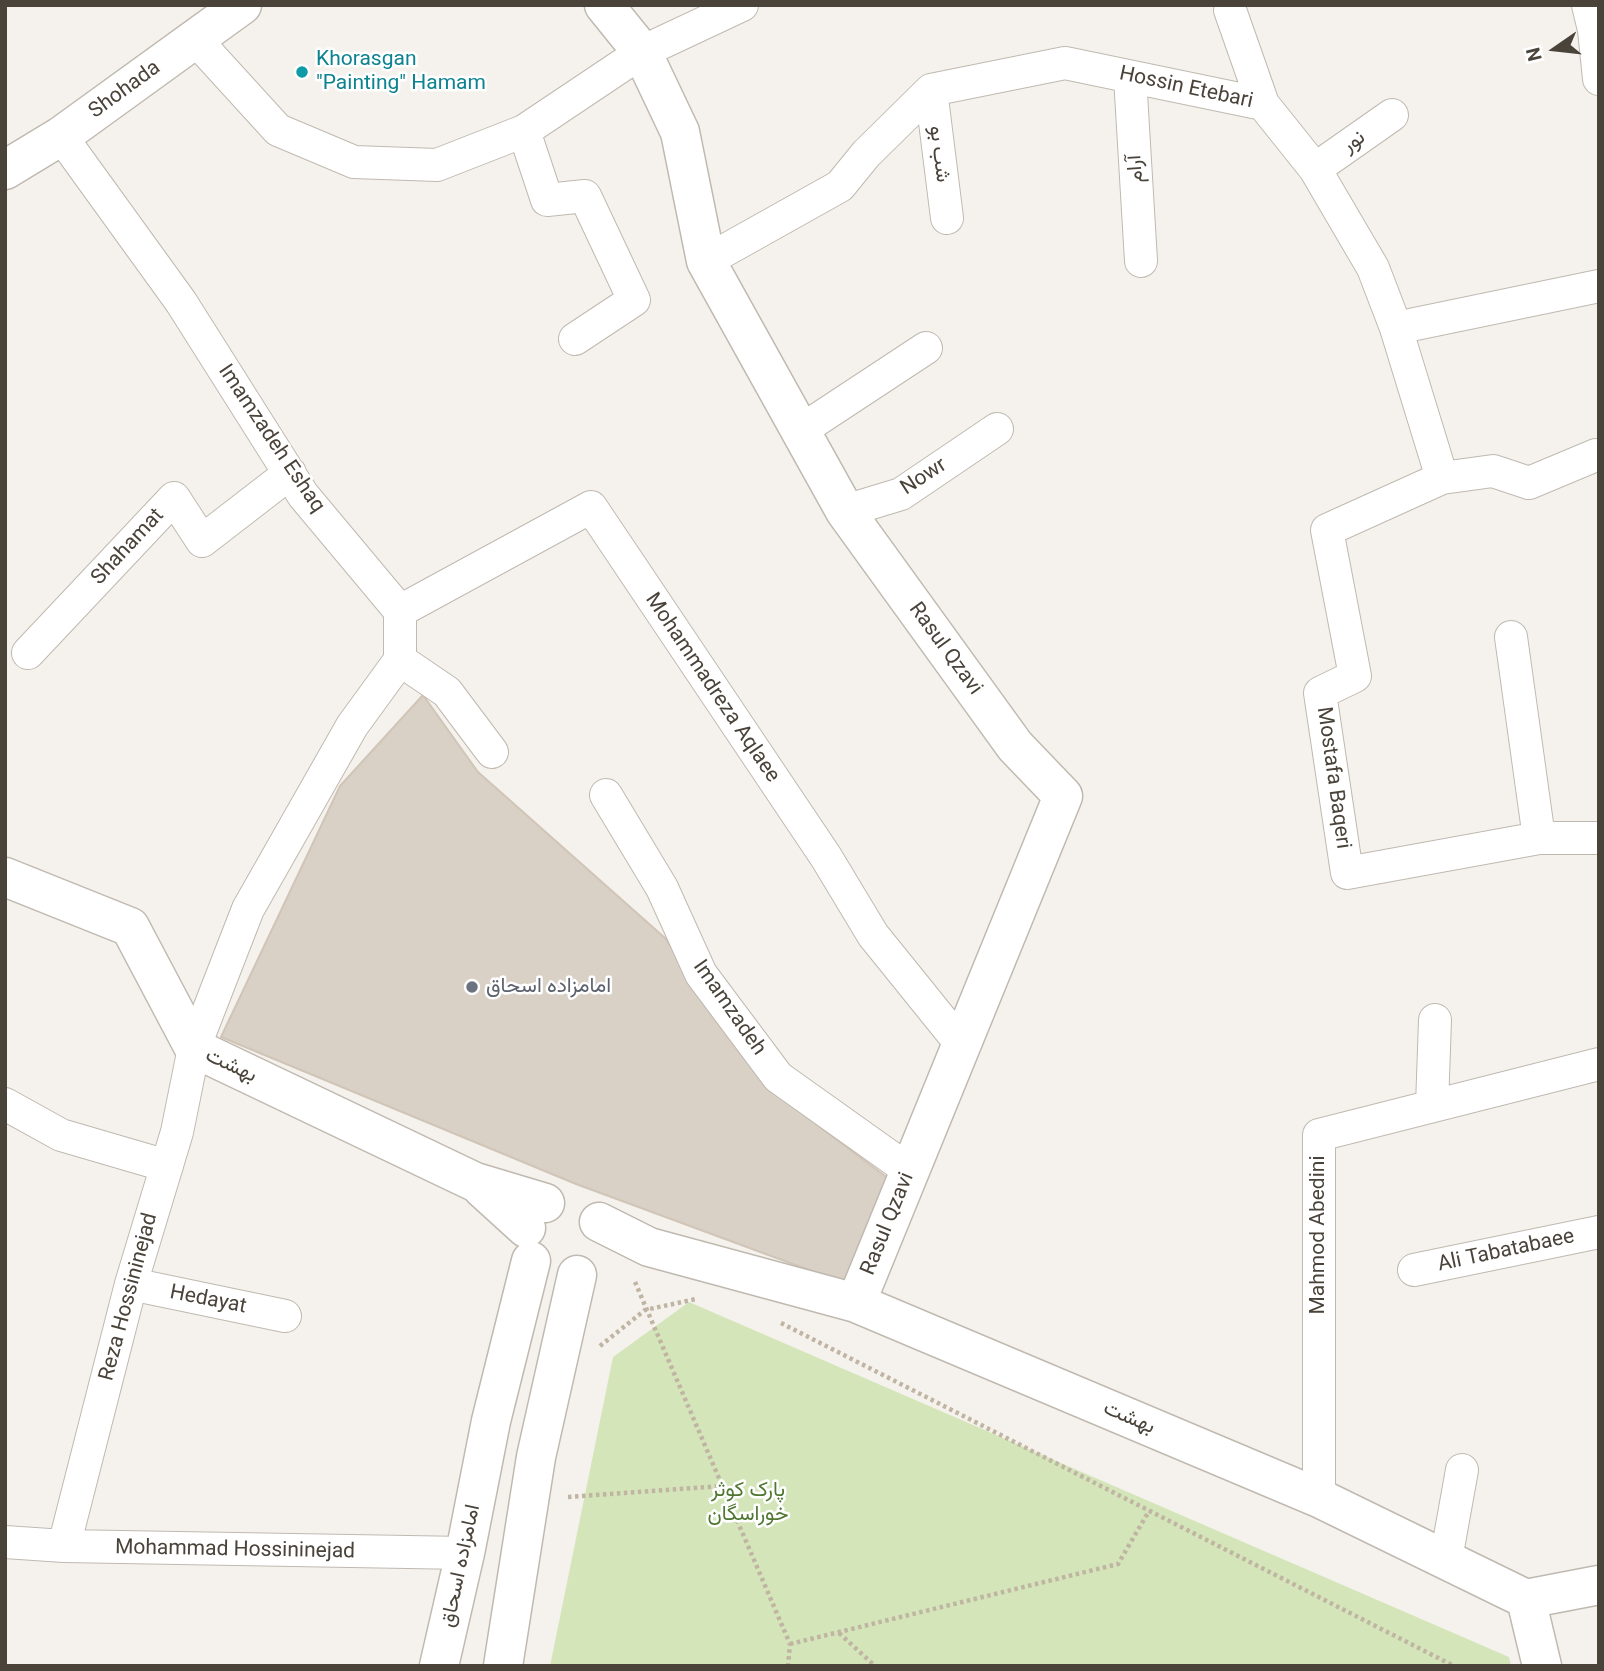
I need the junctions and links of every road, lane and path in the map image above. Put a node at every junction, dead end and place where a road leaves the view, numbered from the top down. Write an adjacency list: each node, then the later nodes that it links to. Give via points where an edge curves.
1 (242, 5): 6 (street, Shohada)
2 (604, 5): 7 (street, Rasul Qzavi)
3 (742, 5): 7 (street)
4 (1588, 5): 9 (street)
5 (1230, 10): 11 (street)
6 (195, 39): 13 (street, via 278,130 354,162 437,165); 14 (street, Shohada)
7 (642, 52): 13 (street); 18 (street, Rasul Qzavi, via 680,132)
8 (1130, 77): 10 (street, Hossin Etebari, via 1065,63); 11 (street, Hossin Etebari); 19 (street, آرام)
9 (1599, 79)
10 (931, 90): 17 (street, شب بو); 18 (street, via 840,186)
11 (1264, 104): 15 (street, Hossin Etebari)
12 (1392, 116): 15 (street, نور)
13 (524, 131): 22 (street, via 547,200 584,196 634,300)
14 (61, 136): 16 (street, Shohada); 27 (street, Imamzadeh Eshaq, via 181,302)
15 (1315, 169): 21 (street, Hossin Etebari, via 1373,268)
16 (5, 170)
17 (947, 218)
18 (706, 261): 25 (street, Rasul Qzavi)
19 (1142, 261)
20 (1599, 286): 21 (street)
21 (1396, 328): 28 (street, Hossin Etebari)
22 (575, 339)
23 (926, 348): 25 (street)
24 (997, 429): 29 (street, Nowr, via 901,494)
25 (800, 431): 29 (street, Rasul Qzavi)
26 (1596, 455): 28 (street, Mostafa Baqeri, via 1529,483 1493,471)
27 (290, 474): 30 (street, Imamzadeh Eshaq); 32 (street, Shahamat, via 202,541 174,498)
28 (1442, 478): 36 (street, Mostafa Baqeri, via 1328,530 1355,676 1320,693 1347,873)
29 (845, 511): 40 (street, Rasul Qzavi, via 1015,746 1063,796)
30 (400, 611): 33 (street); 40 (street, Mohammadreza Aqlaee, via 591,507 826,857 873,935)
31 (1511, 637): 36 (street)
32 (28, 653)
33 (400, 660): 34 (street, via 447,692); 41 (street, via 352,726 248,909)
34 (492, 752)
35 (606, 795): 46 (street, Imamzadeh, via 662,888 701,974 778,1077)
36 (1539, 838): 37 (street, Mostafa Baqeri)
37 (1599, 838)
38 (5, 877): 41 (street, بهشت, via 130,927)
39 (1435, 1020): 44 (street)
40 (961, 1044): 46 (street, Rasul Qzavi)
41 (194, 1048): 45 (street, Reza Hossininejad); 47 (street, بهشت, via 475,1182)
42 (1599, 1064): 44 (street, Mahmod Abedini)
43 (5, 1104): 45 (street, via 61,1135)
44 (1432, 1106): 62 (street, Mahmod Abedini, via 1319,1135)
45 (167, 1166): 51 (street, Reza Hossininejad)
46 (910, 1171): 53 (street, Rasul Qzavi)
47 (534, 1231): 49 (street, via 540,1270 552,1275 564,1277); 49 (street, via 557,1199 569,1199 591,1211); 67 (street, امامزاده اسحاق)
48 (1599, 1232): 50 (street, Ali Tabatabaee)
49 (609, 1251): 53 (street, بهشت); 54 (path); 74 (street, via 536,1457)
50 (1414, 1270)
51 (131, 1284): 55 (street, Hedayat); 66 (street, Reza Hossininejad)
52 (709, 1296): 54 (path)
53 (856, 1303): 62 (street, بهشت)
54 (645, 1310): 57 (path); 60 (path)
55 (285, 1316)
56 (771, 1318): 64 (path)
57 (594, 1352)
58 (1462, 1470): 68 (street)
59 (569, 1483): 61 (path)
60 (721, 1486): 61 (path); 72 (path)
61 (567, 1497): 63 (path)
62 (1319, 1497): 68 (street, بهشت)
63 (565, 1510)
64 (1149, 1511): 71 (path, via 1118,1564); 77 (path)
65 (5, 1542): 66 (street, Mohammad Hossininejad)
66 (64, 1546): 67 (street, Mohammad Hossininejad)
67 (465, 1553): 73 (street, امامزاده اسحاق)
68 (1446, 1559): 70 (street, بهشت)
69 (1599, 1585): 70 (street)
70 (1526, 1599): 78 (street)
71 (839, 1632): 72 (path); 76 (path)
72 (790, 1644): 75 (path)
73 (439, 1666)
74 (503, 1666)
75 (788, 1666)
76 (875, 1666)
77 (1454, 1666)
78 (1542, 1666)

